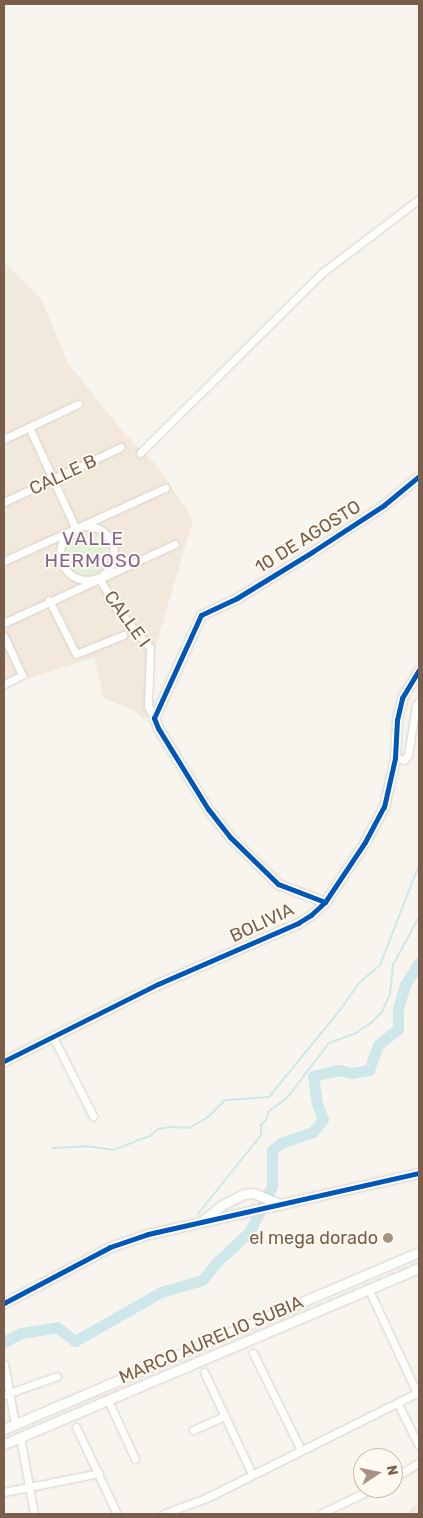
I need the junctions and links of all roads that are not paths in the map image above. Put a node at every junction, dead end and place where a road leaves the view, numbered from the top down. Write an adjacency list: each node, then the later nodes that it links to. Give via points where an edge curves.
1 (419, 199): 6 (street, via 323,272)
2 (78, 404): 3 (street)
3 (29, 427): 4 (street); 8 (street)
4 (4, 439)
5 (121, 447): 8 (street, CALLE B)
6 (140, 453)
7 (419, 476): 22 (street, 10 DE AGOSTO, via 384,505 312,552 198,619)
8 (53, 479): 10 (street, CALLE B); 11 (street)
9 (165, 488): 11 (street)
10 (4, 502)
11 (76, 528): 13 (street); 14 (street, CALLE I, via 98,529 112,546 113,561); 14 (street, CALLE I, via 61,546 64,568 76,578)
12 (175, 544): 14 (street)
13 (4, 561)
14 (99, 578): 15 (street); 22 (street, CALLE I, via 116,608 150,648 148,706)
15 (49, 600): 16 (street); 17 (street, via 76,654)
16 (4, 623)
17 (123, 635)
18 (4, 636): 20 (street, via 22,676)
19 (419, 670): 23 (street, BOLIVIA, via 402,698)
20 (4, 684)
21 (418, 705): 23 (street, via 408,755 404,760)
22 (154, 718): 24 (street, via 208,809 230,837 278,884)
23 (395, 758): 24 (street, BOLIVIA, via 384,807)
24 (325, 902): 25 (street, BOLIVIA, via 298,924 158,984)
25 (53, 1037): 26 (street, BOLIVIA); 27 (street)
26 (4, 1062)
27 (93, 1116)
28 (419, 1173): 29 (street)
29 (282, 1205): 30 (street); 30 (street, via 253,1193 235,1197)
30 (200, 1223): 34 (street, via 148,1234 110,1247)
31 (419, 1252): 44 (street, MARCO AURELIO SUBIA)
32 (419, 1268): 33 (street, MARCO AURELIO SUBIA)
33 (369, 1290): 39 (street); 41 (street, MARCO AURELIO SUBIA)
34 (4, 1303)
35 (253, 1353): 51 (street)
36 (4, 1364): 40 (street)
37 (204, 1372): 43 (street)
38 (57, 1376): 40 (street)
39 (418, 1392): 42 (street)
40 (7, 1394): 44 (street)
41 (108, 1400): 48 (street, MARCO AURELIO SUBIA); 52 (street)
42 (398, 1404): 50 (street); 51 (street)
43 (225, 1416): 47 (street); 56 (street)
44 (15, 1424): 46 (street, MARCO AURELIO SUBIA)
45 (76, 1427): 55 (street)
46 (4, 1429)
47 (194, 1430)
48 (20, 1437): 49 (street, MARCO AURELIO SUBIA); 57 (street)
49 (4, 1444)
50 (419, 1446)
51 (301, 1450): 56 (street)
52 (135, 1459)
53 (419, 1462): 54 (street)
54 (403, 1472)
55 (98, 1473): 57 (street); 63 (street)
56 (252, 1474): 60 (street)
57 (29, 1487): 58 (street); 62 (street)
58 (4, 1492)
59 (353, 1498): 65 (street)
60 (178, 1512): 64 (street)
61 (419, 1512): 66 (main road)
62 (34, 1514)
63 (118, 1514)
64 (165, 1514)
65 (320, 1514)
66 (416, 1514)

